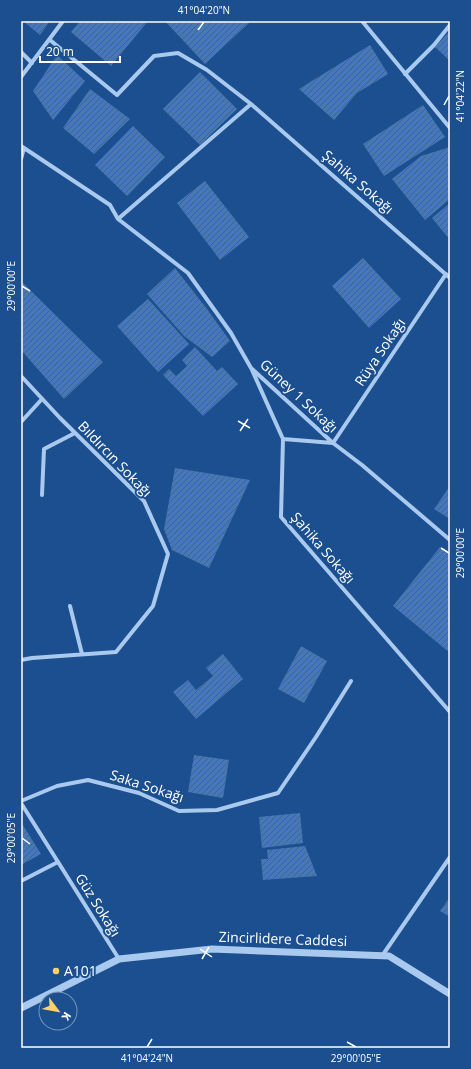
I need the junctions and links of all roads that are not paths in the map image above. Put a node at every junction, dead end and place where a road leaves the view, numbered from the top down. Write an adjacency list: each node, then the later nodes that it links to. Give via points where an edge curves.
1 (63, 21): 4 (street)
2 (362, 21): 7 (street)
3 (450, 25): 7 (street)
4 (50, 40): 6 (street); 9 (street, Şahika Sokağı, via 117,95 154,56 178,53 207,70)
5 (21, 52): 6 (street)
6 (32, 63): 8 (street)
7 (405, 74): 10 (street)
8 (21, 77)
9 (251, 104): 13 (street); 14 (street, Şahika Sokağı)
10 (450, 128)
11 (23, 147): 12 (street); 13 (street, Güney 1 Sokağı, via 110,205)
12 (21, 159)
13 (118, 219): 16 (street, Güney 1 Sokağı, via 188,273 231,333)
14 (446, 274): 15 (street, Şahika Sokağı); 22 (street, Rüya Sokağı)
15 (450, 278)
16 (251, 368): 21 (street, Şahika Sokağı); 22 (street, Güney 1 Sokağı)
17 (21, 376): 18 (street, Bıldırcın Sokağı)
18 (42, 399): 19 (street); 20 (street, Bıldırcın Sokağı)
19 (21, 422)
20 (75, 433): 23 (street, via 44,449); 26 (street, Bıldırcın Sokağı, via 144,501 168,554 153,606 116,652)
21 (283, 439): 22 (street); 29 (street, Şahika Sokağı, via 281,517)
22 (333, 443): 24 (street, Güney 1 Sokağı)
23 (42, 495)
24 (450, 540)
25 (70, 606): 26 (street)
26 (82, 654): 27 (street, Bıldırcın Sokağı)
27 (21, 660)
28 (351, 681): 30 (street, Saka Sokağı, via 278,794 216,810 179,811 140,793 88,780 57,786)
29 (450, 712)
30 (21, 802): 32 (street, Güz Sokağı)
31 (450, 857): 34 (street)
32 (58, 862): 33 (street); 35 (street, Güz Sokağı)
33 (21, 881)
34 (382, 956): 35 (street, Zincirlidere Caddesi, via 212,949); 36 (street, Zincirlidere Caddesi, via 389,956)
35 (119, 959): 37 (street, Zincirlidere Caddesi)
36 (450, 994)
37 (21, 1008)

